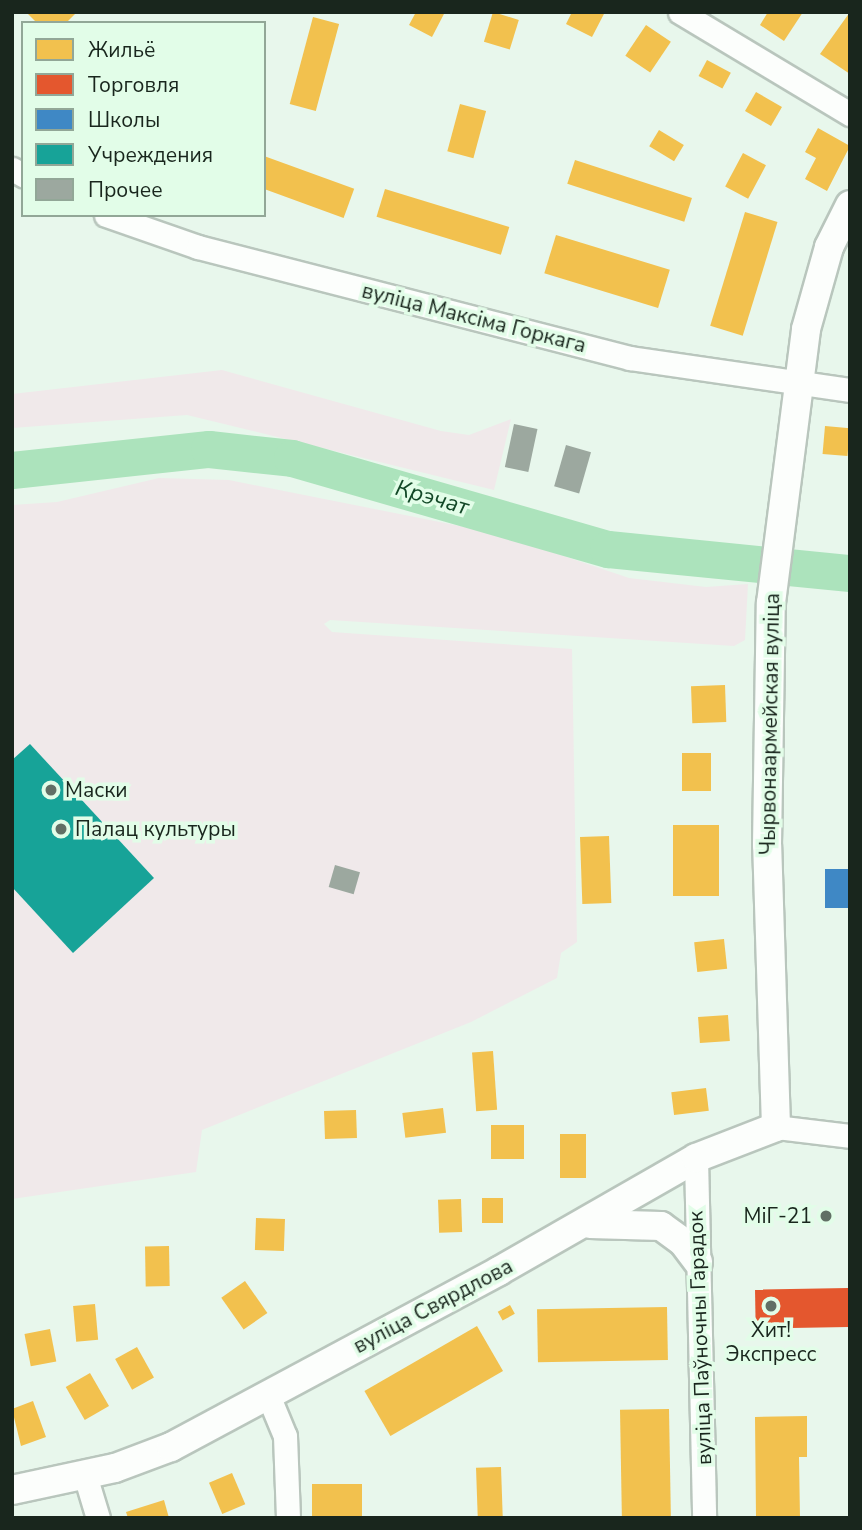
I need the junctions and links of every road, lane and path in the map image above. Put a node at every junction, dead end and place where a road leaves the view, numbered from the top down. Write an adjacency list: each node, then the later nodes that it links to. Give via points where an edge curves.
1 (680, 12): 2 (street)
2 (850, 114)
3 (850, 205): 5 (main road, Чырвонаармейская вуліца, via 829,247 806,329)
4 (112, 217): 5 (street, вуліца Максіма Горкага, via 198,247 605,352)
5 (797, 384): 6 (street, вуліца Максіма Горкага); 7 (main road, Чырвонаармейская вуліца, via 771,603 767,833)
6 (850, 390)
7 (776, 1127): 8 (street, вуліца Свярдлова); 9 (main road, вуліца Свярдлова)
8 (850, 1136)
9 (696, 1158): 10 (main road, вуліца Свярдлова); 11 (street, вуліца Паўночны Гарадок)
10 (580, 1225): 11 (main road, via 632,1222 661,1226 683,1242); 12 (main road, вуліца Свярдлова)
11 (698, 1262): 17 (street, вуліца Паўночны Гарадок)
12 (268, 1395): 13 (main road, вуліца Свярдлова, via 171,1447); 16 (street, via 285,1436)
13 (85, 1475): 14 (main road, вуліца Свярдлова); 15 (street)
14 (12, 1490)
15 (98, 1518)
16 (288, 1518)
17 (704, 1518)

